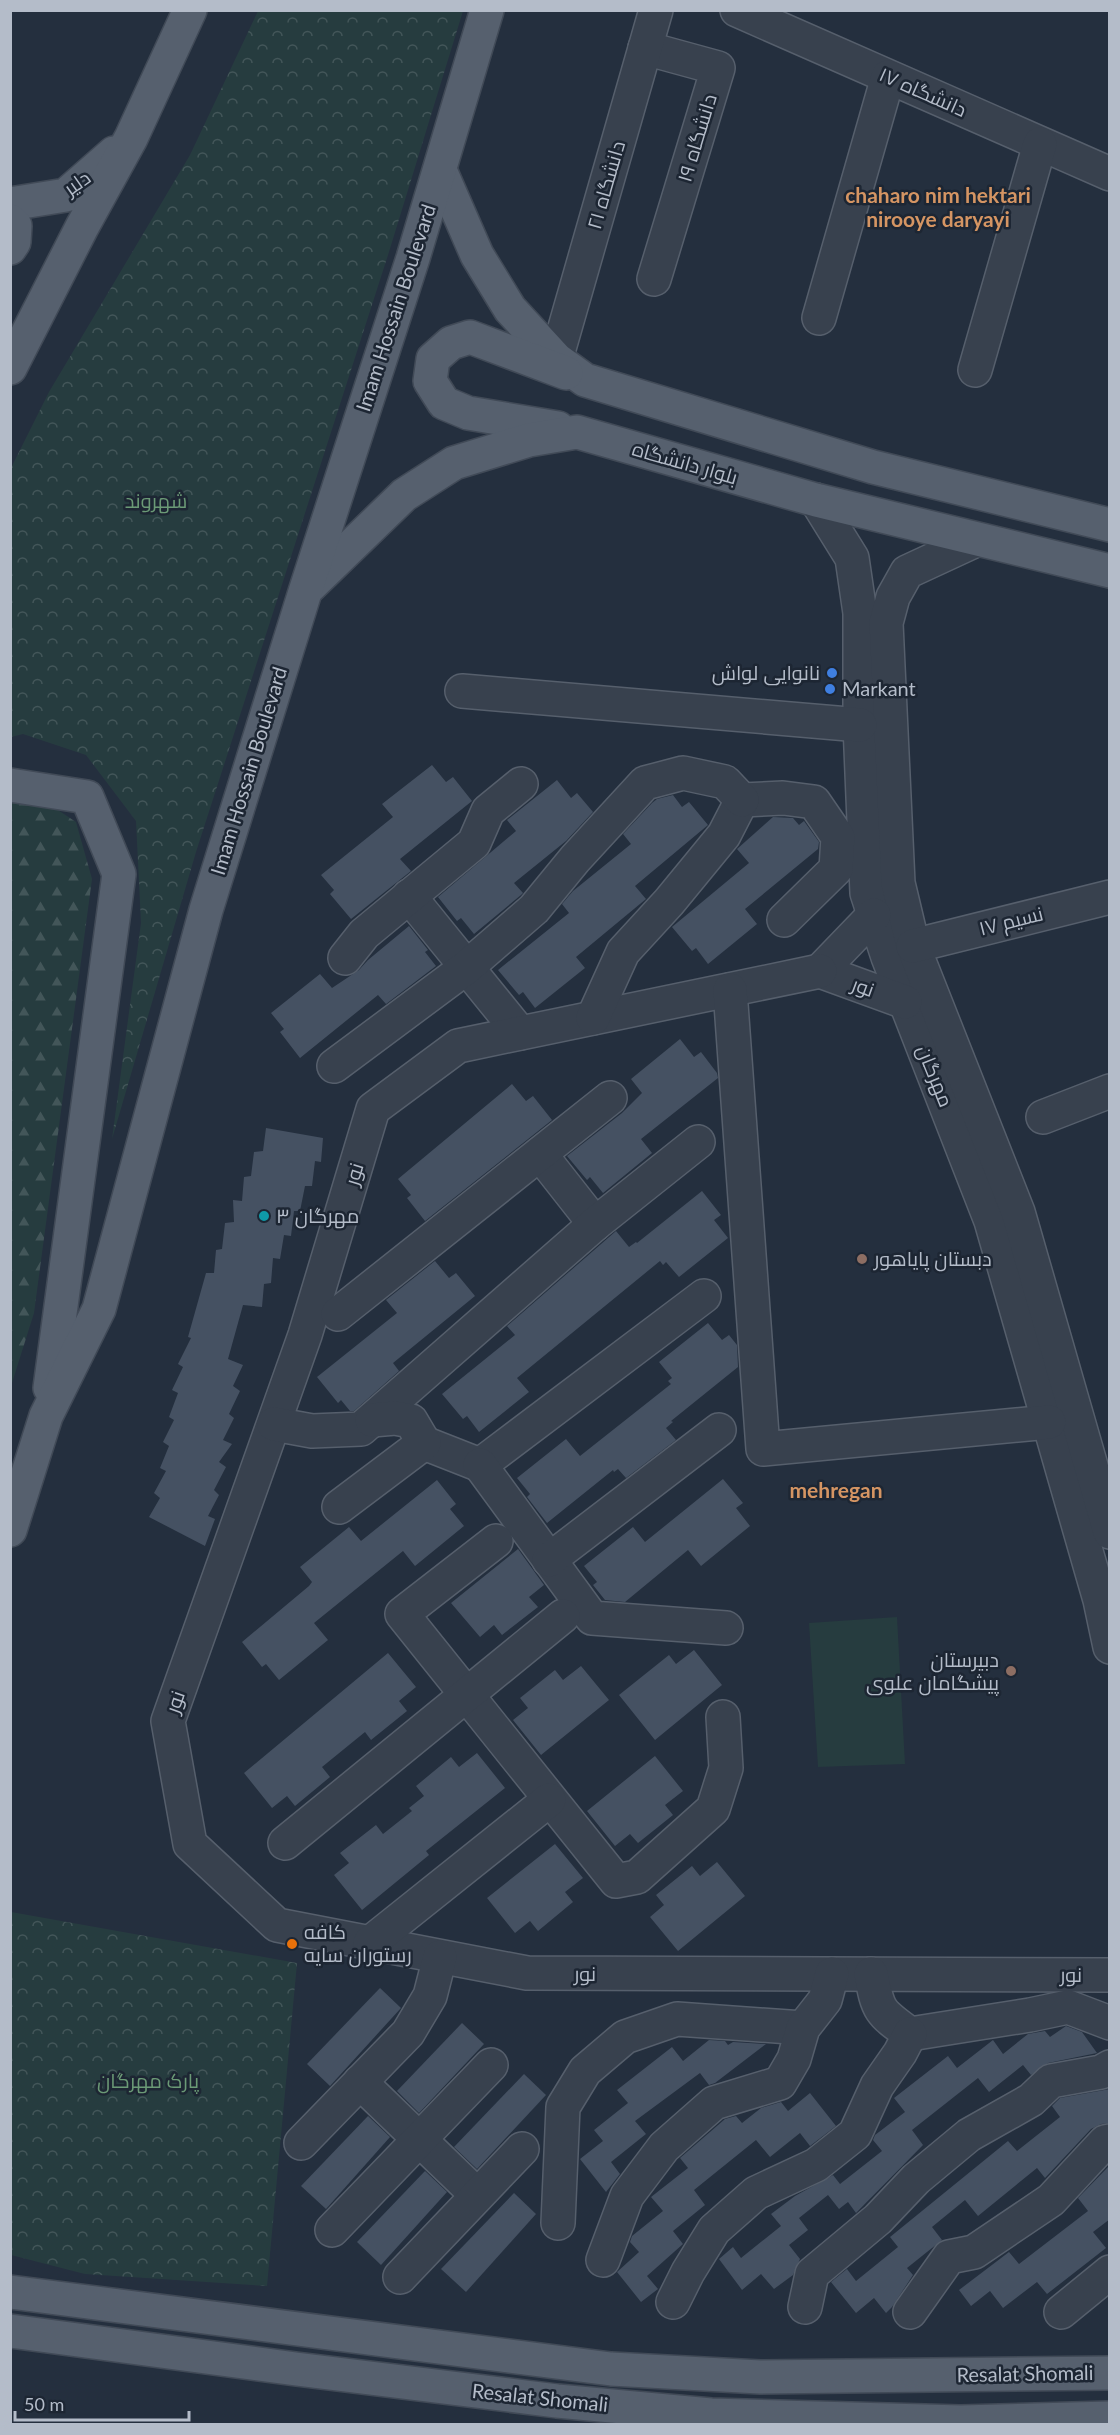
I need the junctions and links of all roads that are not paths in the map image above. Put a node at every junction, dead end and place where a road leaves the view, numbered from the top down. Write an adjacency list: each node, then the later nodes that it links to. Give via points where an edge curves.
1 (190, 10): 7 (main road)
2 (487, 10): 9 (main road, Imam Hossain Boulevard)
3 (656, 10): 5 (street, دانشگاه ۲۱)
4 (749, 13): 6 (street, دانشگاه ۱۷)
5 (645, 48): 14 (street, دانشگاه ۱۹, via 718,68); 16 (street, دانشگاه ۲۱)
6 (888, 77): 8 (street, دانشگاه ۱۷); 15 (street)
7 (131, 138): 11 (main road, دلیر, via 66,195); 17 (main road)
8 (1040, 144): 10 (street, دانشگاه ۱۷); 18 (street)
9 (440, 170): 16 (main road, via 477,255 510,309); 27 (main road, Imam Hossain Boulevard)
10 (1110, 174)
11 (10, 204)
12 (10, 221): 13 (main road, via 15,226)
13 (10, 248)
14 (654, 279)
15 (819, 318)
16 (556, 359): 19 (main road)
17 (10, 368)
18 (975, 370)
19 (585, 380): 20 (main road, via 470,337 451,343 433,359 430,381 444,403 468,413); 22 (main road, via 873,466)
20 (577, 432): 21 (main road, بلوار دانشگاه); 27 (main road, بلوار دانشگاه, via 529,440 454,463 404,495)
21 (816, 500): 24 (main road, بلوار دانشگاه); 26 (street, مهرگان, via 852,558)
22 (1016, 502): 23 (main road); 24 (main road)
23 (1110, 525)
24 (989, 543): 25 (main road, بلوار دانشگاه); 28 (street, مهرگان, via 908,572)
25 (1110, 571)
26 (855, 582): 28 (street, via 868,566 884,568 890,576); 30 (street, مهرگان, via 860,613)
27 (304, 592): 56 (main road, Imam Hossain Boulevard, via 206,910 99,1309)
28 (893, 597): 38 (street, مهرگان, via 886,623 895,838 898,883)
29 (462, 691): 30 (street)
30 (860, 725): 36 (street, مهرگان, via 867,893)
31 (521, 784): 34 (street, via 488,811 474,843)
32 (10, 785): 56 (main road, via 87,796 119,874)
33 (742, 800): 37 (street, via 783,798 814,802 838,837 836,869); 40 (street, via 725,782 683,773 645,783 534,909); 44 (street, via 724,835 623,952)
34 (409, 896): 39 (street, via 364,934); 40 (street)
35 (1110, 897): 38 (street, نسیم ۱۷)
36 (874, 915): 41 (street, نور); 43 (street, مهرگان)
37 (784, 920)
38 (913, 946): 47 (street, مهرگان)
39 (345, 958)
40 (467, 968): 45 (street); 46 (street)
41 (820, 971): 42 (street, نور); 43 (street, نور)
42 (730, 990): 44 (street, نور); 58 (street, via 763,1449)
43 (905, 1002): 47 (street, مهرگان)
44 (593, 1018): 45 (street, نور)
45 (520, 1033): 59 (street, نور, via 458,1046 373,1110)
46 (334, 1066)
47 (952, 1083): 58 (street, مهرگان); 64 (street, مهرگان, via 1018,1212)
48 (1110, 1091): 50 (street)
49 (610, 1098): 52 (street)
50 (1043, 1117)
51 (698, 1142): 53 (street)
52 (540, 1154): 53 (street); 55 (street)
53 (595, 1224): 57 (street)
54 (704, 1296): 63 (street)
55 (338, 1314)
56 (46, 1416): 62 (main road); 66 (main road, Imam Hossain Boulevard)
57 (372, 1420): 59 (street, via 361,1429 312,1431); 61 (street, via 411,1421)
58 (1049, 1422): 72 (street, مهرگان)
59 (274, 1424): 77 (street, نور, via 168,1721 190,1844 277,1925)
60 (719, 1430): 69 (street)
61 (424, 1443): 63 (street); 65 (street)
62 (10, 1465)
63 (480, 1465): 69 (street)
64 (1103, 1491): 67 (street, مهرگان)
65 (339, 1507)
66 (10, 1530)
67 (1110, 1532)
68 (496, 1541): 73 (street, via 402,1614)
69 (549, 1560): 71 (street, via 592,1618)
70 (563, 1616): 73 (street)
71 (726, 1628)
72 (1110, 1647)
73 (466, 1695): 75 (street); 76 (street)
74 (723, 1717): 75 (street, via 726,1768 713,1809 637,1877 616,1881)
75 (549, 1800): 77 (street)
76 (285, 1843)
77 (370, 1943): 78 (street, نور)
78 (440, 1957): 79 (street, نور, via 527,1973); 87 (street, via 430,1996 408,2033)
79 (832, 1974): 80 (street, نور); 83 (street, via 825,2000)
80 (871, 1974): 81 (street, نور); 84 (street, via 876,2004)
81 (1110, 1975)
82 (1110, 2022): 84 (street, via 1068,2007)
83 (802, 2028): 93 (street, via 677,2019 625,2037 585,2071 563,2108); 95 (street, via 794,2059 780,2083 714,2103 664,2147 627,2196)
84 (910, 2034): 99 (street, via 877,2086 855,2134 816,2165 756,2193 714,2230)
85 (491, 2065): 88 (street)
86 (1110, 2067): 100 (street, via 1051,2080 1031,2100 969,2135 812,2274)
87 (360, 2082): 88 (street); 90 (street)
88 (420, 2139): 92 (street); 94 (street)
89 (1110, 2141): 102 (street, via 1051,2200 974,2252 949,2257)
90 (301, 2143)
91 (522, 2149): 92 (street)
92 (477, 2195): 97 (street)
93 (558, 2223)
94 (332, 2230)
95 (603, 2260)
96 (1110, 2272): 101 (street)
97 (400, 2277)
98 (10, 2292): 106 (main road, Resalat Shomali, via 611,2369 760,2377)
99 (673, 2302)
100 (805, 2307)
101 (1061, 2312)
102 (910, 2313)
103 (10, 2331): 104 (main road, Resalat Shomali)
104 (50, 2336): 105 (main road); 108 (main road, Resalat Shomali)
105 (10, 2348)
106 (1109, 2372)
107 (1110, 2418): 108 (main road, Resalat Shomali, via 961,2422)
108 (711, 2420)

